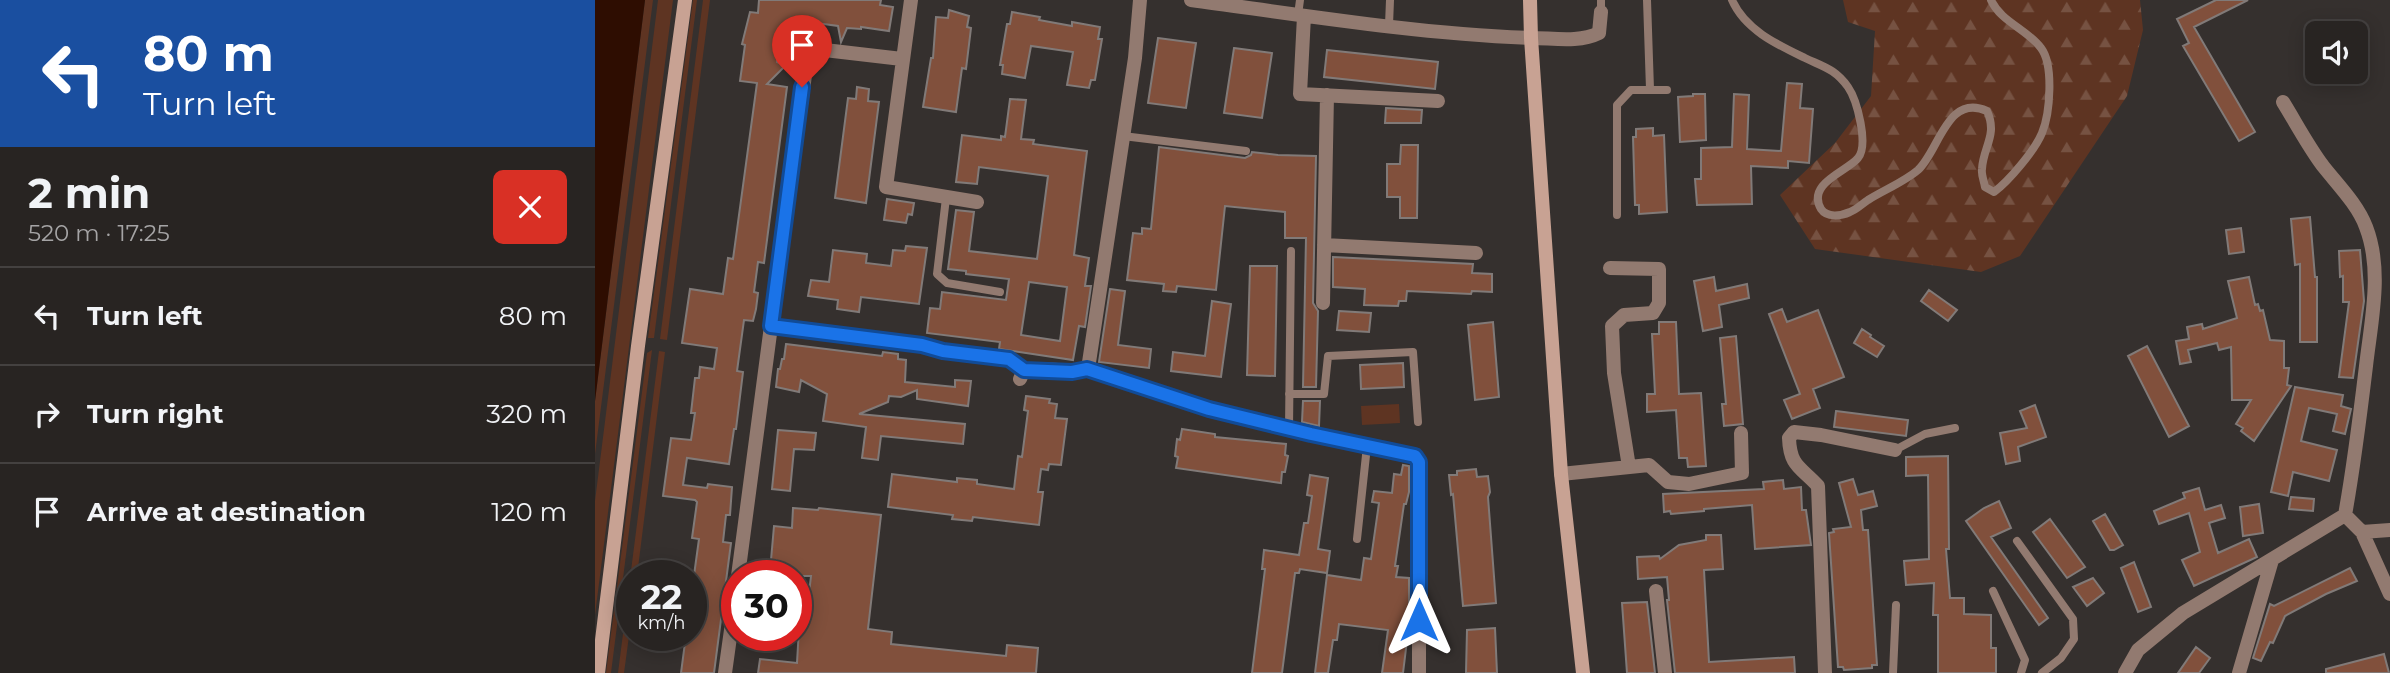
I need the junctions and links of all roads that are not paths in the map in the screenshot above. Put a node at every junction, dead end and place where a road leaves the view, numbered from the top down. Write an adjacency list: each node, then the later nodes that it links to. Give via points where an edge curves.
1 (685, 0): 56 (street)
2 (911, 0): 14 (street)
3 (1140, 0): 20 (street)
4 (1191, 0): 11 (street)
5 (1390, 0): 12 (lane)
6 (1530, 0): 13 (street)
7 (1647, 0): 15 (lane)
8 (1732, 0): 9 (lane, via 1761,35 1832,69 1850,89 1863,144 1859,158 1827,180 1820,194 1819,205 1831,216 1851,212 1917,170 1949,120 1978,107 1987,111 1992,122 1982,169 1985,187 1994,192 2007,183 2042,133 2050,79 2043,50 1996,12)
9 (1991, 0)
10 (1601, 6): 13 (street, via 1599,33)
11 (1301, 10): 12 (street); 17 (street, via 1300,94)
12 (1389, 25): 13 (street)
13 (1531, 38): 43 (street)
14 (902, 59): 22 (street, via 886,187); 31 (street, via 816,49 808,53)
15 (1650, 89): 16 (lane); 24 (lane, via 1631,90 1617,105)
16 (1667, 90)
17 (1327, 95): 18 (street); 25 (street)
18 (1438, 100)
19 (2283, 102): 44 (street, via 2365,224 2375,264)
20 (1123, 136): 21 (lane); 33 (street)
21 (1246, 150)
22 (946, 198): 23 (street); 29 (lane, via 937,274 947,284)
23 (977, 202)
24 (1617, 215)
25 (1324, 245): 27 (street); 30 (street)
26 (1291, 251): 35 (lane)
27 (1476, 253)
28 (1609, 268): 42 (street, via 1659,269 1658,303 1653,313 1624,315 1612,326 1614,373)
29 (1000, 292)
30 (1323, 303)
31 (771, 326): 32 (street); 49 (street)
32 (922, 345): 34 (lane, via 1009,359)
33 (1087, 369): 34 (street); 37 (street, via 1209,409)
34 (1022, 374)
35 (1289, 394): 36 (lane, via 1324,394 1328,356 1413,352); 37 (lane)
36 (1417, 422)
37 (1289, 428): 40 (street)
38 (1955, 428): 41 (lane, via 1925,434)
39 (1741, 433): 42 (street, via 1742,473 1689,484 1668,482 1649,466)
40 (1367, 446): 47 (lane); 58 (street, via 1415,456 1419,462)
41 (1895, 450): 61 (street, via 1821,435 1794,432 1790,438 1796,466 1818,486)
42 (1629, 467): 43 (street)
43 (1561, 474): 59 (street)
44 (2345, 515): 46 (street); 50 (street)
45 (2390, 530): 46 (street)
46 (2362, 532): 53 (street)
47 (1357, 539)
48 (2017, 541): 64 (lane, via 2073,619 2074,639 2061,658)
49 (740, 560)
50 (2272, 560): 65 (street, via 2183,613 2138,650); 66 (street)
51 (1656, 591): 60 (street)
52 (1993, 591): 63 (lane, via 2025,660)
53 (2390, 594)
54 (1896, 605): 62 (lane)
55 (728, 651): 57 (street)
56 (598, 673)
57 (725, 673)
58 (1419, 673)
59 (1583, 673)
60 (1665, 673)
61 (1825, 673)
62 (1893, 673)
63 (2021, 673)
64 (2042, 673)
65 (2125, 673)
66 (2239, 673)

